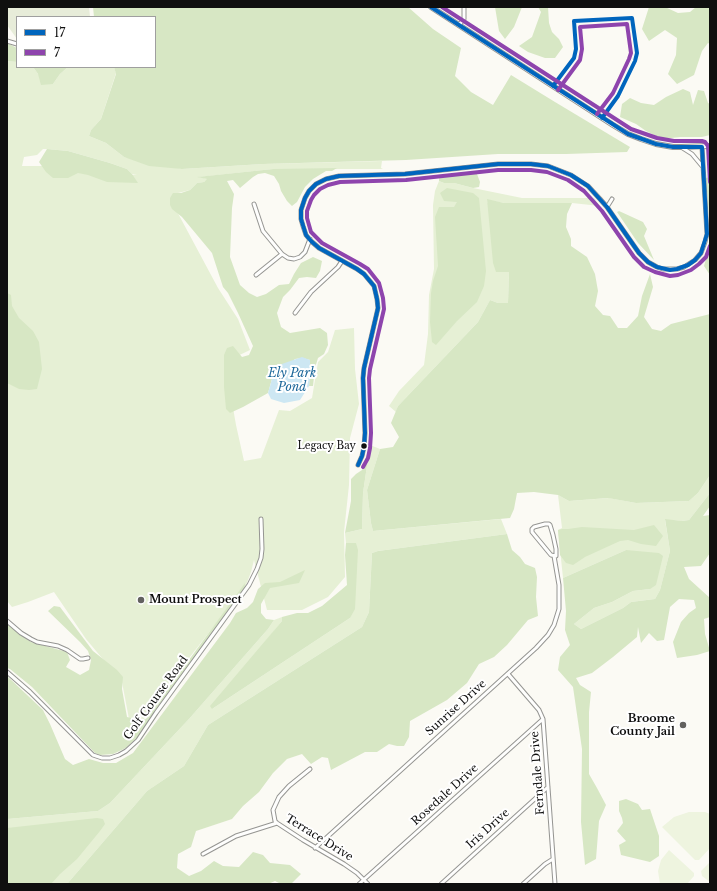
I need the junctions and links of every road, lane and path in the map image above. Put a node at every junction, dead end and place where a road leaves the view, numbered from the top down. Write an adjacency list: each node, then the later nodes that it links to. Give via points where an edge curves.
1 (431, 7): 3 (street)
2 (464, 7): 3 (street, via 464,19)
3 (459, 25): 5 (street, via 628,134 656,144)
4 (710, 146): 6 (street)
5 (681, 147): 6 (street); 7 (street)
6 (702, 147): 7 (street)
7 (703, 166): 10 (street, via 707,234 698,256 684,267 670,270 648,262)
8 (612, 199): 10 (street)
9 (254, 204): 12 (street, via 263,231)
10 (607, 207): 11 (street, via 588,186 572,176 548,166 531,164 498,164 405,174 339,176 316,184 305,198 301,219 306,235)
11 (310, 239): 12 (street, via 305,252 300,256 294,259); 13 (street, via 319,248)
12 (282, 254): 14 (street)
13 (342, 261): 15 (street, via 311,292); 16 (street, via 364,274 374,286 378,299 363,373 365,433)
14 (256, 275)
15 (295, 313)
16 (358, 466)
17 (261, 519): 21 (street, Golf Course Road, via 261,558 250,585 138,740 126,751 110,758 93,756)
18 (554, 556): 18 (street, Sunrise Drive, via 556,549 550,525 532,528 533,533); 22 (street, Sunrise Drive, via 560,598 554,625 536,648)
19 (7, 621): 20 (street, via 37,642 58,646 80,659)
20 (88, 658)
21 (7, 672)
22 (508, 674): 23 (street, Ferndale Drive, via 539,710); 27 (street, Sunrise Drive)
23 (543, 719): 25 (street, Ferndale Drive); 30 (street, Rosedale Drive)
24 (310, 769): 26 (street, Terrace Drive, via 279,797 274,810)
25 (548, 787): 29 (street, Ferndale Drive); 33 (street, Iris Drive)
26 (277, 823): 27 (street, Terrace Drive); 28 (street, via 236,836)
27 (315, 848): 30 (street, Terrace Drive, via 344,864)
28 (203, 854)
29 (553, 859): 34 (street); 35 (street, Ferndale Drive)
30 (364, 880): 31 (street, Rosedale Drive); 32 (street, Terrace Drive)
31 (359, 884)
32 (368, 884)
33 (441, 884)
34 (523, 884)
35 (555, 884)

